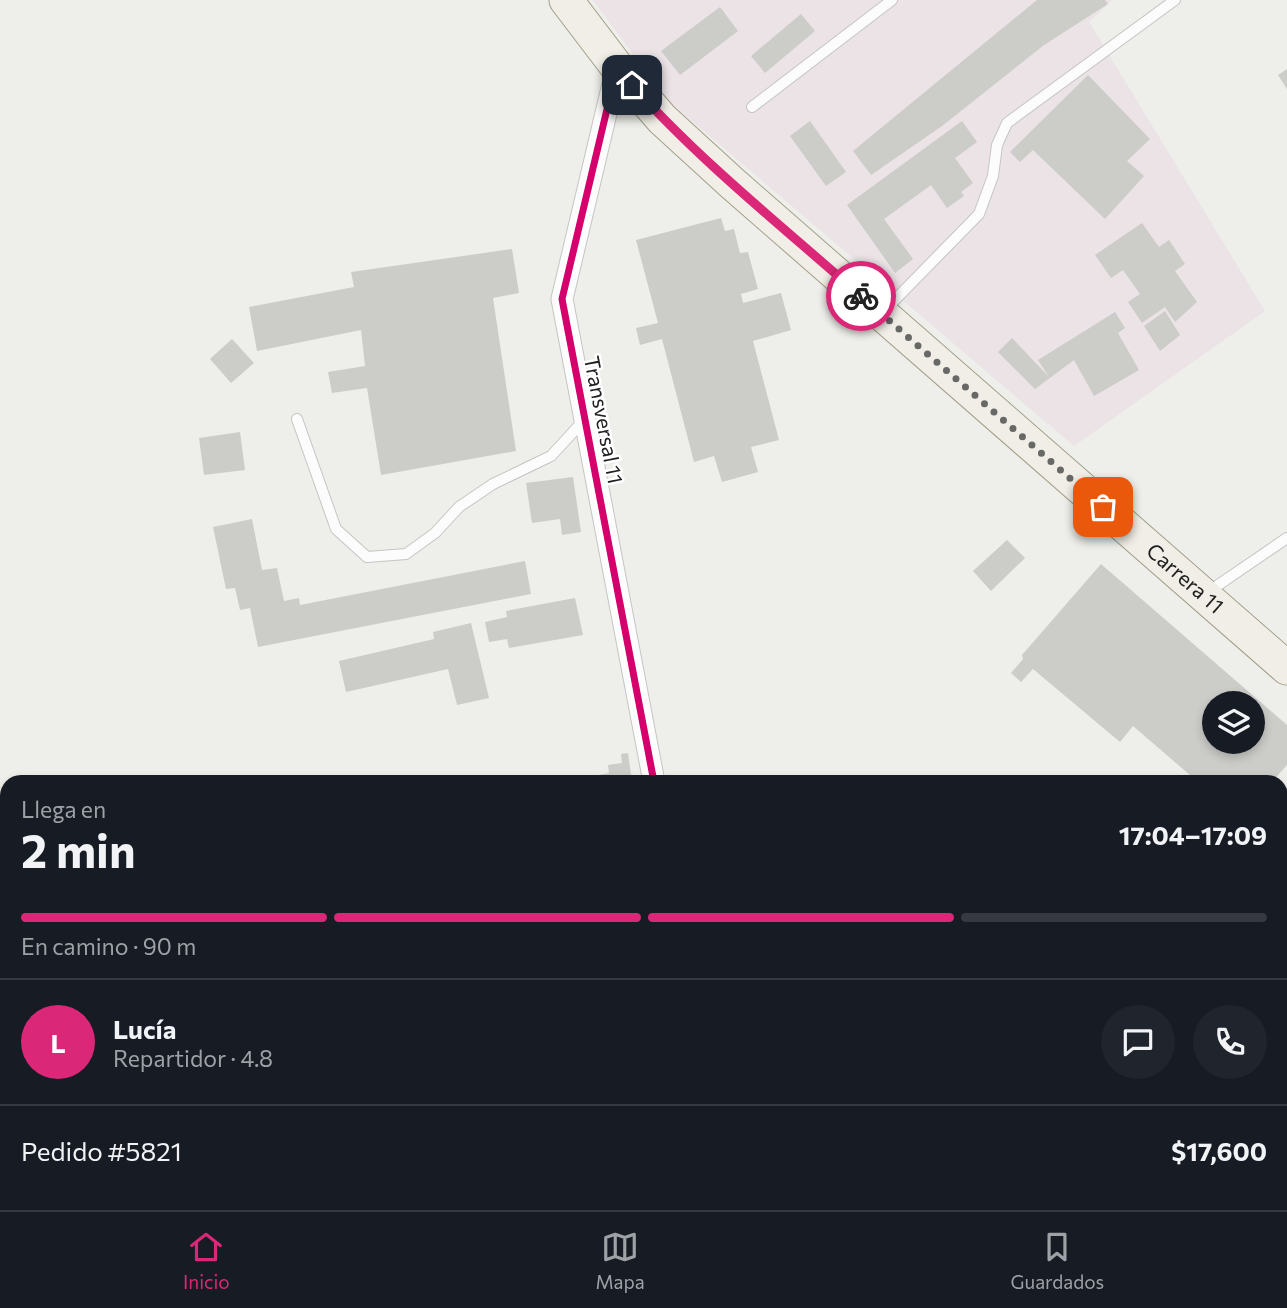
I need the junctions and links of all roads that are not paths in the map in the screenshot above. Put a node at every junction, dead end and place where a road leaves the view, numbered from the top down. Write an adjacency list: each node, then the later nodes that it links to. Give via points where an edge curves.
1 (566, 0): 4 (main road, Carrera 11)
2 (892, 0): 5 (lane)
3 (1175, 0): 6 (lane, via 1007,123 979,214)
4 (617, 67): 6 (main road, Carrera 11, via 662,118); 8 (street, Transversal 11, via 562,299)
5 (752, 107)
6 (881, 314): 10 (main road, Carrera 11)
7 (297, 419): 8 (lane, via 336,529 367,557 406,554 493,484 551,456)
8 (585, 419): 12 (street, Transversal 11)
9 (1287, 538): 10 (lane)
10 (1203, 595): 11 (main road, Carrera 11)
11 (1287, 668)
12 (653, 775)

